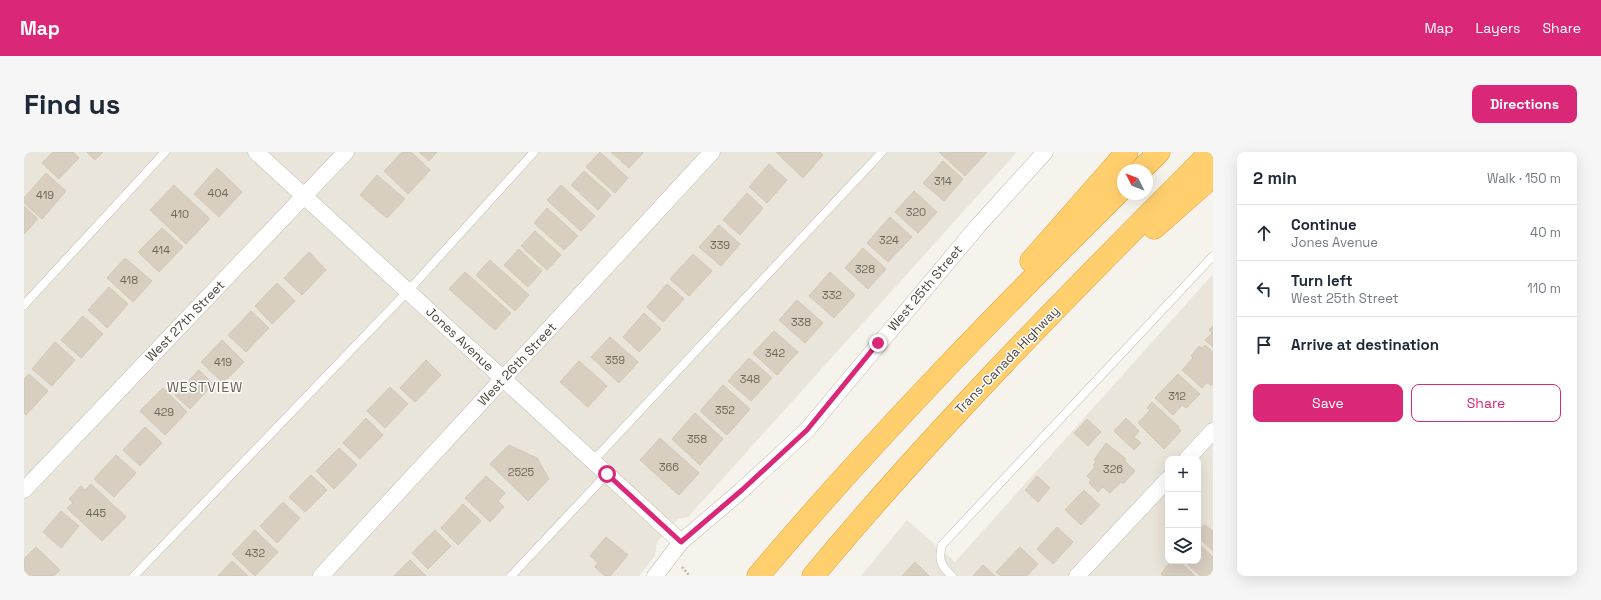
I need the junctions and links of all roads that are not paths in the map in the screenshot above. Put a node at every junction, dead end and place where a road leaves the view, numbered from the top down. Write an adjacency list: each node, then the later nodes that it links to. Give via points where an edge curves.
1 (165, 152): 17 (lane)
2 (256, 152): 14 (street, Jones Avenue)
3 (346, 152): 14 (street, West 27th Street)
4 (534, 152): 16 (lane)
5 (712, 152): 19 (street, West 26th Street)
6 (882, 152): 23 (lane)
7 (1045, 152): 27 (street, West 25th Street, via 961,246 807,430)
8 (1126, 152): 20 (highway)
9 (1159, 152): 11 (highway)
10 (1211, 152): 18 (highway, Trans-Canada Highway)
11 (1147, 164)
12 (1213, 176): 18 (highway)
13 (1117, 194): 20 (highway)
14 (305, 196): 16 (street, Jones Avenue); 26 (street, West 27th Street)
15 (1213, 256): 34 (lane, via 942,545 939,557)
16 (408, 291): 19 (street, Jones Avenue); 28 (lane)
17 (24, 305)
18 (1013, 353): 33 (highway, Trans-Canada Highway, via 938,432)
19 (504, 379): 23 (street, Jones Avenue); 29 (street, West 26th Street)
20 (921, 394): 32 (highway)
21 (1213, 431): 22 (street)
22 (1190, 456)
23 (593, 461): 24 (street, Jones Avenue)
24 (607, 474): 27 (street, Jones Avenue); 30 (lane)
25 (1165, 482): 35 (street)
26 (24, 490)
27 (681, 542): 31 (street, West 25th Street)
28 (134, 576)
29 (321, 576)
30 (511, 576)
31 (655, 576)
32 (758, 576)
33 (813, 576)
34 (952, 576)
35 (1078, 576)

